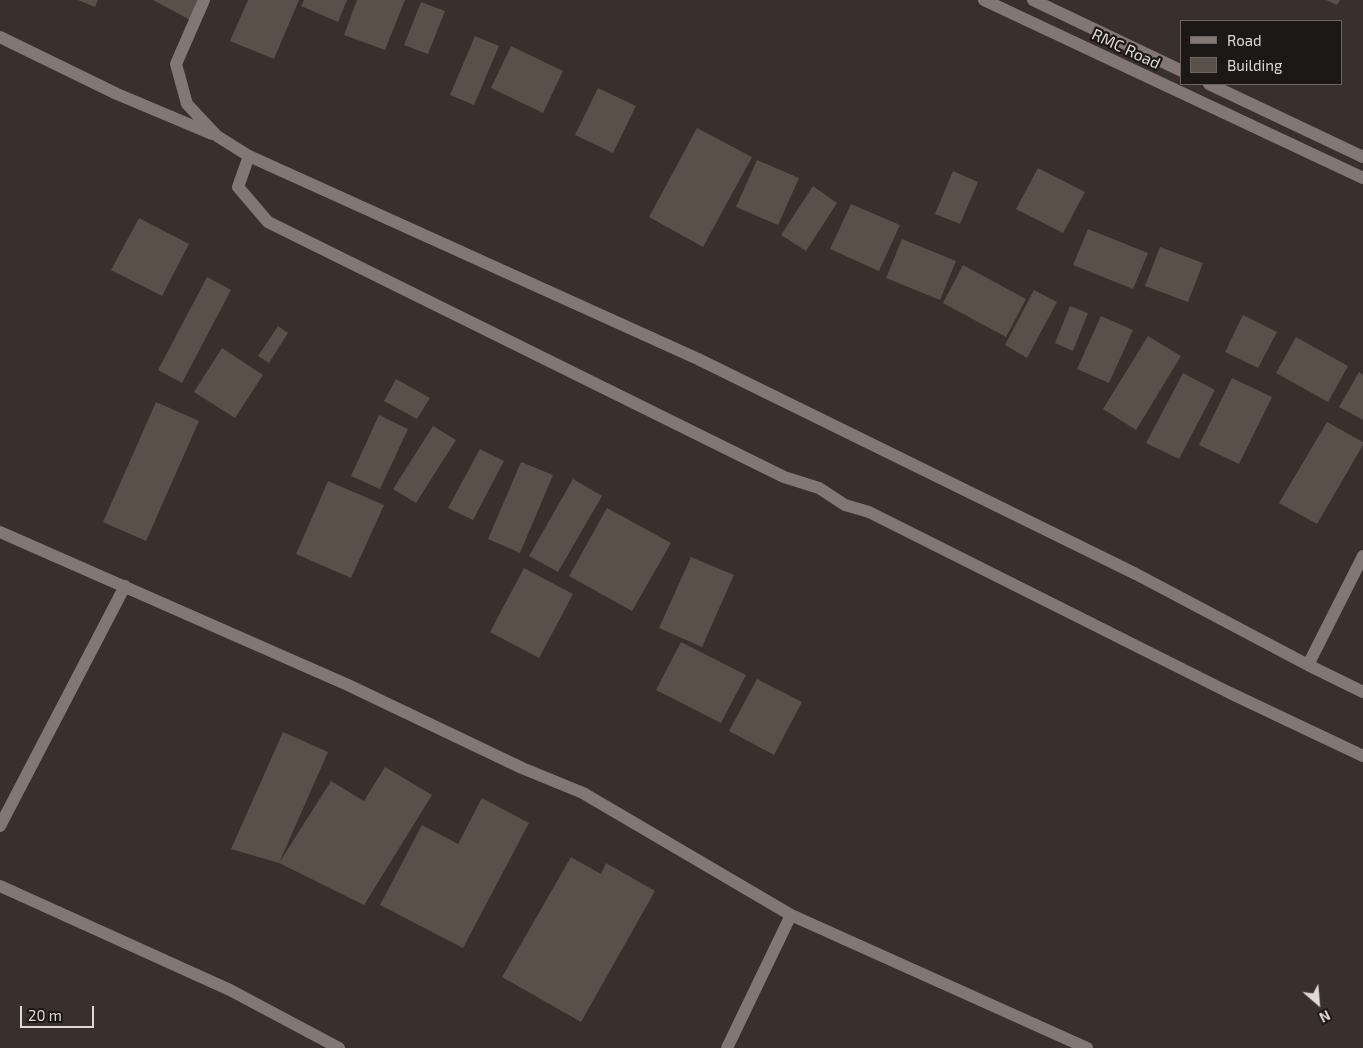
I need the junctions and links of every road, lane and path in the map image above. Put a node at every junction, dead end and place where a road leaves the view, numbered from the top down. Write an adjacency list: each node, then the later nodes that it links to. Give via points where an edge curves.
1 (204, 0): 7 (street, via 176,64 187,104)
2 (984, 0): 10 (street, RMC Road)
3 (1033, 0): 5 (street, RMC Road)
4 (0, 37): 7 (street, via 117,94)
5 (1180, 70)
6 (1211, 85): 9 (street)
7 (217, 136): 8 (street)
8 (249, 156): 14 (street, via 698,359 1136,574); 16 (street, via 238,187 268,222 784,476 818,488 845,506 869,512)
9 (1363, 157)
10 (1363, 178)
11 (0, 532): 13 (street)
12 (1363, 556): 14 (street)
13 (125, 586): 17 (street); 19 (street, via 583,793)
14 (1308, 665): 15 (street)
15 (1363, 692)
16 (1363, 756)
17 (0, 826)
18 (0, 886): 20 (street, via 230,990)
19 (791, 915): 21 (street); 22 (street)
20 (339, 1048)
21 (727, 1048)
22 (1087, 1048)

